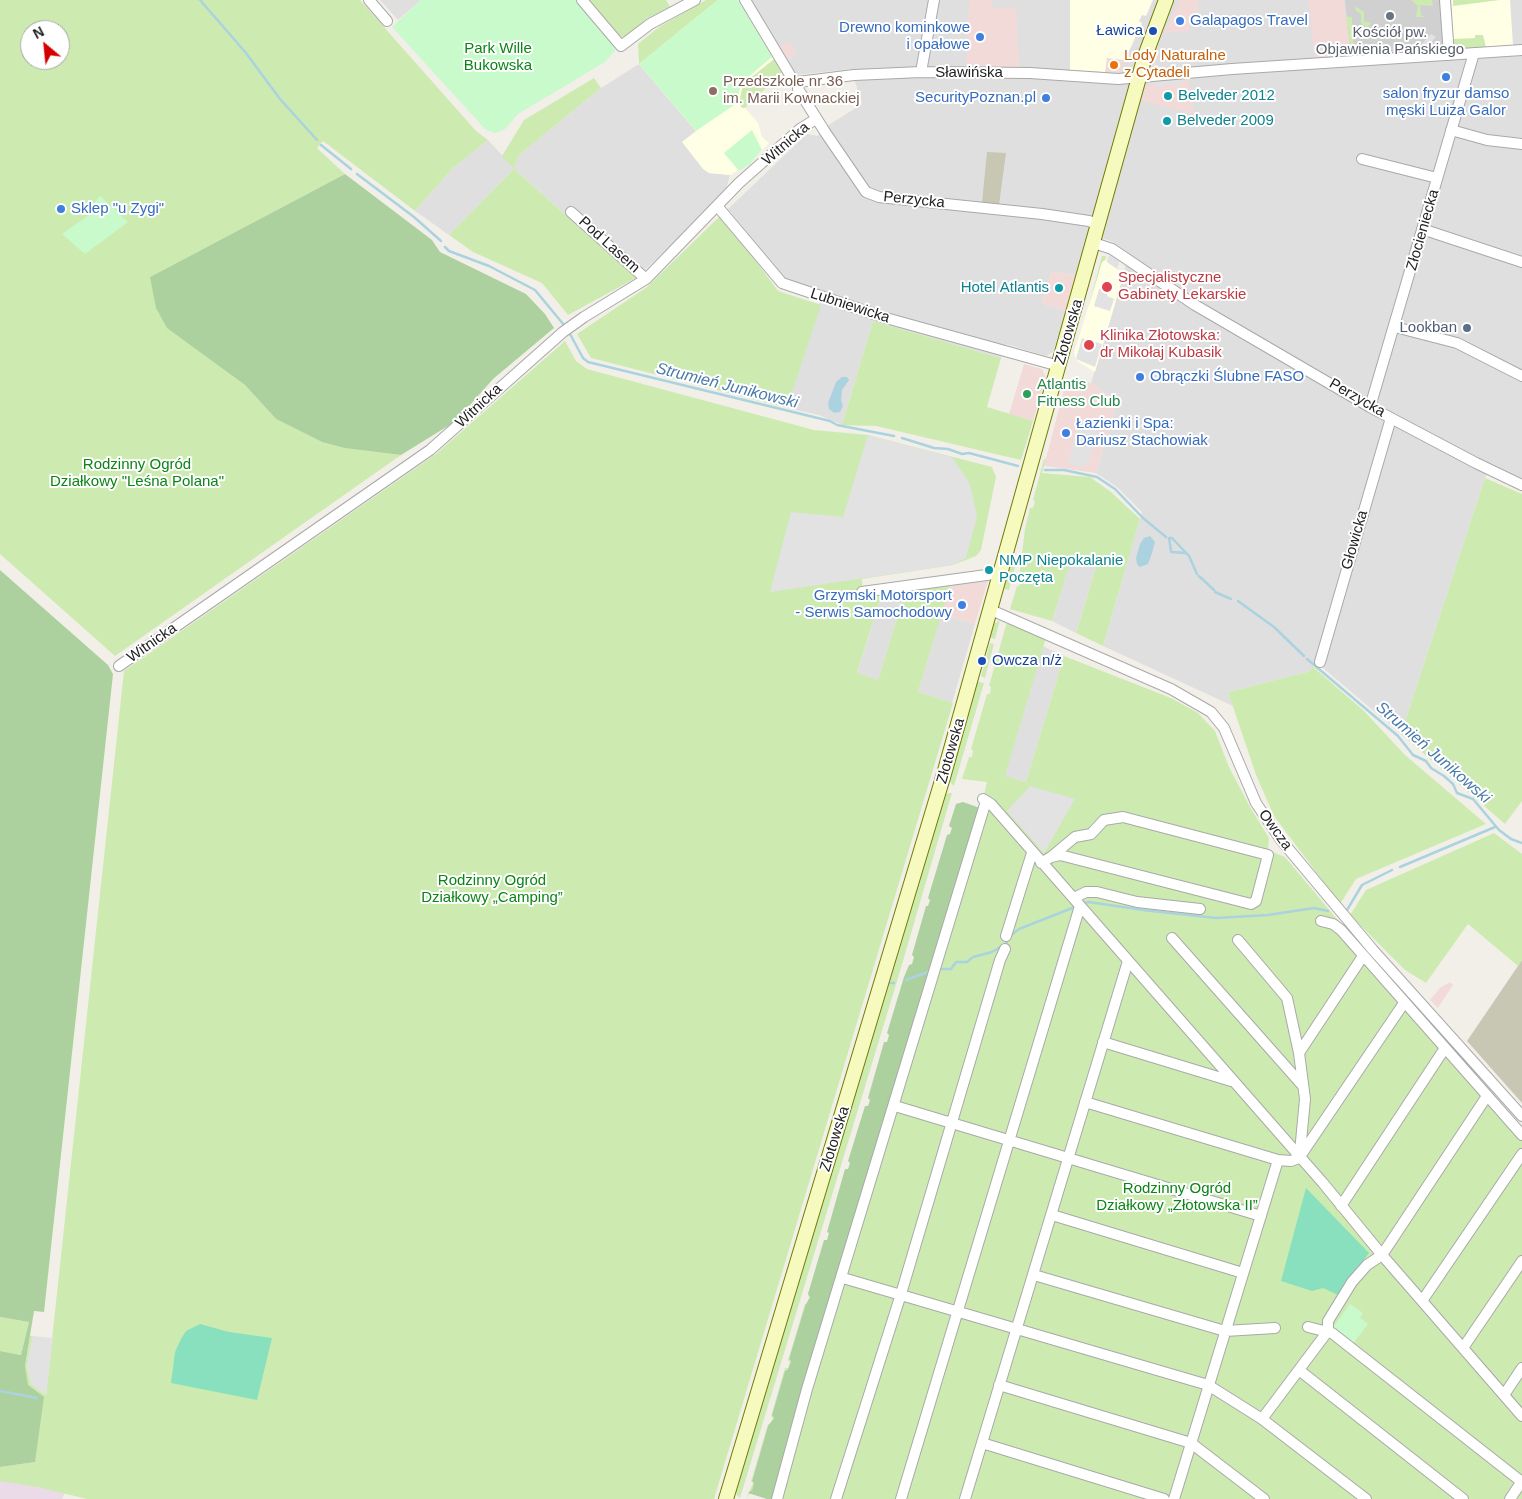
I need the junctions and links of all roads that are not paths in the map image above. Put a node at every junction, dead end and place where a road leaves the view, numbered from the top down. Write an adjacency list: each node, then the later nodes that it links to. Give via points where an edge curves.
1 (369, 0): 8 (street)
2 (582, 0): 3 (street, via 621,46 650,24)
3 (694, 0)
4 (745, 0): 14 (street, Perzycka, via 793,80)
5 (934, 0): 12 (street)
6 (1166, 0): 13 (street, Złotowska)
7 (1445, 0): 11 (street)
8 (387, 21)
9 (1522, 50): 10 (street, Sławińska)
10 (1474, 53): 11 (street, Sławińska); 16 (street, Złocieniecka)
11 (1448, 55): 13 (street, Sławińska)
12 (921, 72): 13 (street, Sławińska, via 1030,73 1118,79); 14 (street, Sławińska)
13 (1140, 77): 22 (street, Złotowska)
14 (798, 82): 15 (street, Perzycka, via 798,88)
15 (816, 119): 20 (street, Witnicka, via 800,129 739,183); 22 (street, Perzycka, via 857,182 871,195 1089,220)
16 (1451, 130): 17 (street, via 1487,140); 19 (street, Złocieniecka)
17 (1522, 144)
18 (1362, 159): 19 (street)
19 (1437, 178): 23 (street, Złocieniecka)
20 (718, 207): 26 (street, Witnicka); 28 (street, Lubniewicka, via 782,283 842,304)
21 (571, 212): 26 (street, Pod Lasem)
22 (1099, 225): 24 (street, Złotowska)
23 (1422, 229): 25 (street); 27 (street, Złocieniecka)
24 (1094, 243): 28 (street, Złotowska); 30 (street, Perzycka, via 1112,249 1188,300)
25 (1522, 262)
26 (646, 278): 37 (street, Witnicka, via 563,332 430,450)
27 (1395, 327): 29 (street, via 1457,343); 30 (street, Złocieniecka)
28 (1059, 366): 33 (street, Złotowska)
29 (1522, 376)
30 (1370, 406): 31 (street, Perzycka)
31 (1391, 418): 32 (street, Perzycka); 36 (street, Głowicka)
32 (1522, 485)
33 (1001, 574): 34 (street); 35 (street, Złotowska)
34 (862, 592)
35 (990, 610): 59 (street, Owcza, via 1162,685 1211,712 1224,728 1256,803 1281,840 1379,957); 94 (street, Złotowska, via 927,832)
36 (1320, 662)
37 (119, 666)
38 (1032, 853): 40 (street); 44 (street); 58 (street, via 985,800)
39 (1051, 857): 39 (street, via 1060,855 1251,904 1256,901 1270,854 1123,817 1104,820 1091,834 1075,837); 40 (street)
40 (1042, 863): 41 (street)
41 (1077, 902): 42 (street, via 1086,892 1097,892 1137,902); 49 (street); 62 (street)
42 (1200, 910)
43 (1321, 921): 48 (street, via 1341,930)
44 (1006, 936)
45 (1172, 938): 55 (street)
46 (1238, 940): 53 (street, via 1287,998)
47 (1005, 949): 60 (street)
48 (1363, 956): 50 (street); 53 (street)
49 (1128, 961): 51 (street); 54 (street)
50 (1404, 1003): 52 (street); 65 (street)
51 (1103, 1042): 54 (street); 57 (street)
52 (1445, 1048): 56 (street); 67 (street)
53 (1299, 1053): 55 (street)
54 (1232, 1081): 65 (street)
55 (1303, 1086): 65 (street, via 1303,1145)
56 (1487, 1096): 61 (street); 70 (street)
57 (1085, 1102): 64 (street); 66 (street)
58 (894, 1106): 60 (street); 74 (street)
59 (1522, 1116)
60 (951, 1123): 62 (street); 75 (street)
61 (1522, 1135)
62 (1009, 1140): 64 (street); 77 (street)
63 (1522, 1154): 76 (street)
64 (1068, 1158): 68 (street); 69 (street)
65 (1299, 1158): 66 (street); 67 (street)
66 (1278, 1160): 69 (street)
67 (1341, 1206): 70 (street)
68 (1052, 1215): 72 (street); 73 (street)
69 (1261, 1216): 72 (street)
70 (1382, 1255): 76 (street); 82 (street, via 1366,1265 1352,1282 1328,1321)
71 (1522, 1261): 83 (street)
72 (1243, 1273): 81 (street)
73 (1034, 1275): 79 (street); 81 (street)
74 (843, 1278): 75 (street); 95 (street)
75 (901, 1294): 77 (street); 96 (street)
76 (1422, 1301): 83 (street)
77 (957, 1311): 79 (street); 97 (street)
78 (1308, 1327): 82 (street)
79 (1016, 1328): 86 (street); 87 (street)
80 (1275, 1328): 81 (street)
81 (1225, 1331): 87 (street)
82 (1328, 1331): 85 (street); 93 (street)
83 (1463, 1348): 88 (street)
84 (1522, 1368): 88 (street)
85 (1299, 1370): 90 (street); 103 (street)
86 (999, 1385): 91 (street); 92 (street)
87 (1208, 1385): 90 (street); 92 (street)
88 (1504, 1394): 89 (street)
89 (1522, 1416)
90 (1262, 1419): 102 (street)
91 (982, 1443): 98 (street); 99 (street)
92 (1191, 1443): 100 (street); 101 (street)
93 (1522, 1482): 104 (street)
94 (726, 1499)
95 (777, 1499)
96 (836, 1499)
97 (901, 1499)
98 (965, 1499)
99 (1164, 1499)
100 (1174, 1499)
101 (1264, 1499)
102 (1366, 1499)
103 (1463, 1499)
104 (1510, 1499)

